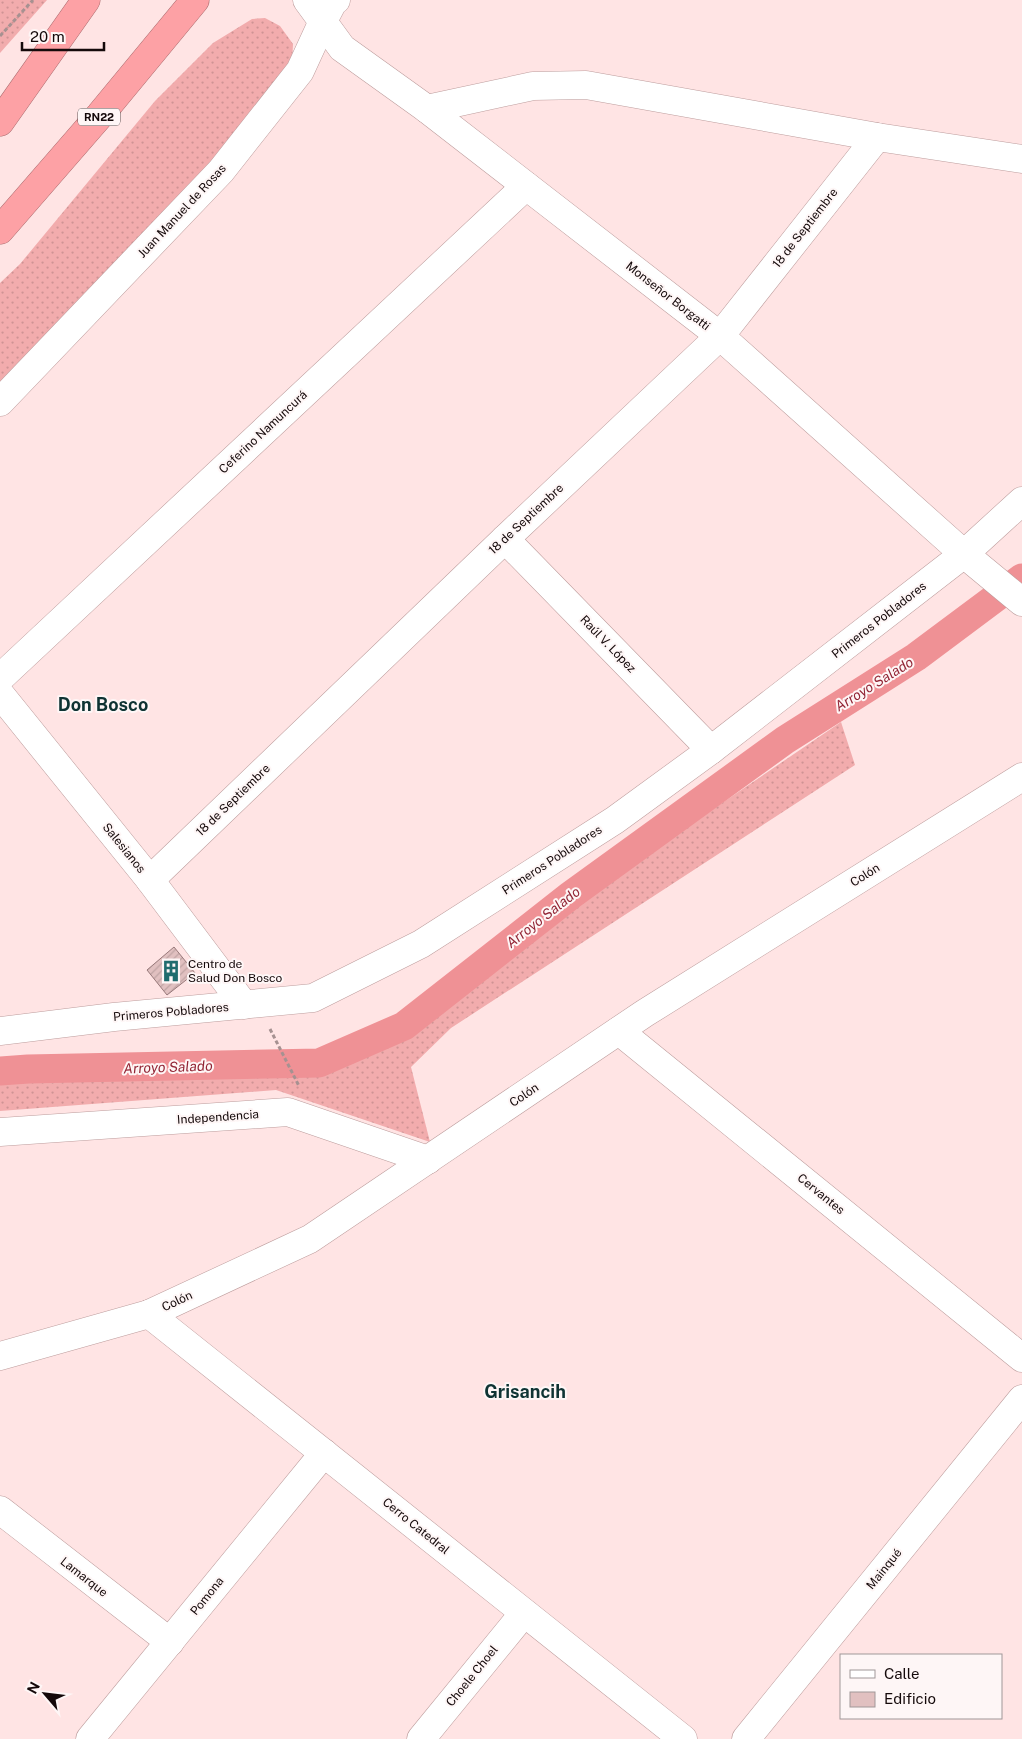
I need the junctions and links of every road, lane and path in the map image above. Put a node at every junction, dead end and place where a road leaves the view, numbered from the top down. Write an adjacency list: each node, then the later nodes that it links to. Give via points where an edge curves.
1 (33, 0): 5 (path)
2 (86, 0): 7 (highway)
3 (194, 0): 11 (highway, RN22)
4 (322, 7): 6 (street, Monseñor Borgatti, via 342,48); 13 (street, Juan Manuel de Rosas, via 300,71 221,171)
5 (0, 36)
6 (427, 109): 8 (street, via 533,86 586,85); 10 (street, Monseñor Borgatti)
7 (0, 122)
8 (877, 137): 9 (street); 12 (street, 18 de Septiembre)
9 (1022, 159)
10 (526, 186): 12 (street, Monseñor Borgatti); 18 (street, Ceferino Namuncurá)
11 (0, 230)
12 (720, 336): 15 (street, 18 de Septiembre); 16 (street, Monseñor Borgatti)
13 (0, 402)
14 (1022, 501): 16 (street, Primeros Pobladores)
15 (505, 539): 20 (street, Raúl V. López); 22 (street, 18 de Septiembre)
16 (964, 554): 17 (street, Monseñor Borgatti); 20 (street, Primeros Pobladores)
17 (1022, 602)
18 (0, 678)
19 (0, 694): 22 (street, Salesianos)
20 (711, 750): 23 (street, Primeros Pobladores, via 614,820 421,944 313,998)
21 (1022, 776): 25 (street, Colón)
22 (150, 880): 23 (street, Salesianos)
23 (244, 1005): 24 (street, Primeros Pobladores)
24 (0, 1031)
25 (619, 1031): 29 (street, Colón); 32 (street, Cervantes)
26 (277, 1043): 27 (path)
27 (297, 1083)
28 (0, 1132): 29 (street, Independencia, via 288,1112)
29 (428, 1160): 30 (street, Colón, via 310,1240)
30 (149, 1314): 31 (street, Colón); 34 (street, Cerro Catedral)
31 (0, 1356)
32 (1022, 1358)
33 (1022, 1398): 41 (street, Mainqué)
34 (324, 1453): 36 (street, Cerro Catedral); 37 (street, Pomona)
35 (0, 1510): 37 (street, Lamarque)
36 (524, 1613): 39 (street, Choele Choel); 40 (street, Cerro Catedral)
37 (170, 1642): 38 (street, Pomona)
38 (90, 1739)
39 (421, 1739)
40 (683, 1739)
41 (746, 1739)

